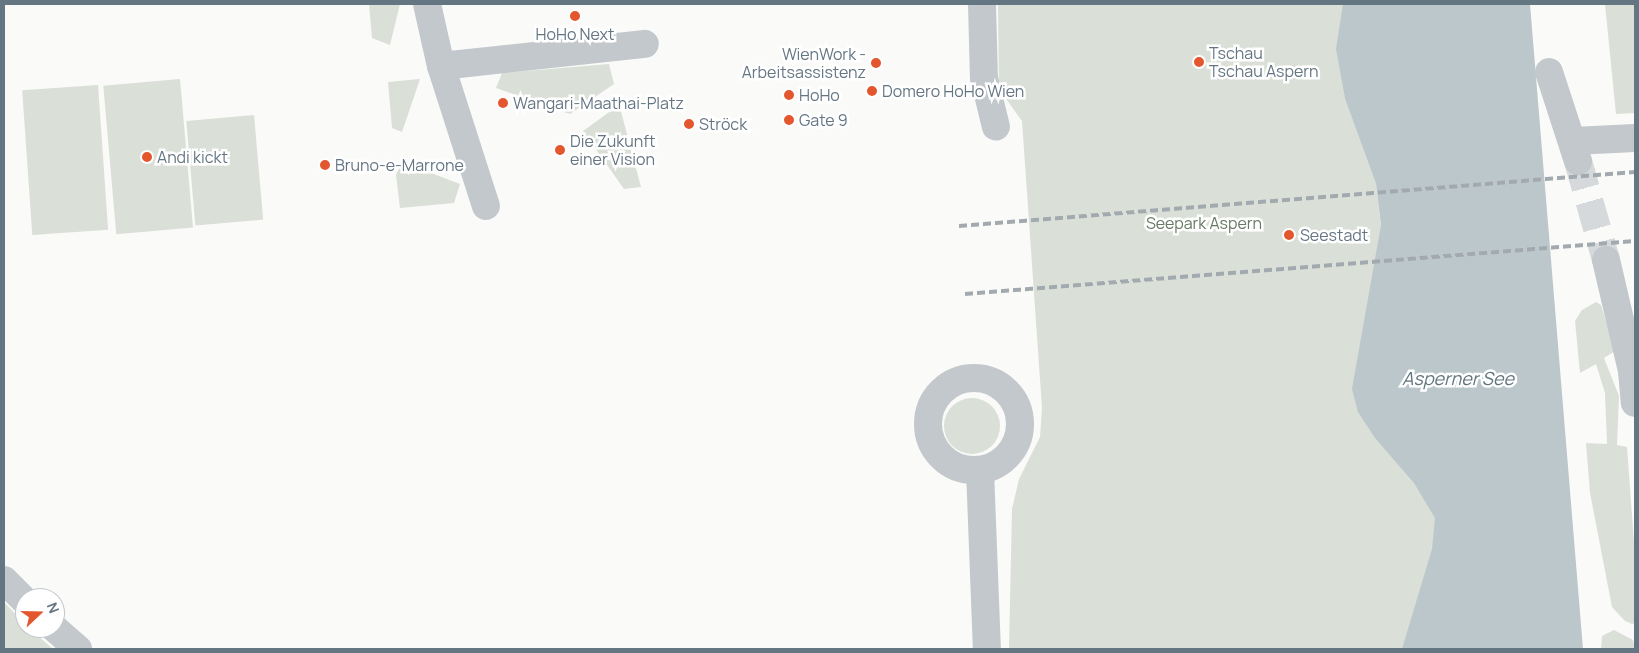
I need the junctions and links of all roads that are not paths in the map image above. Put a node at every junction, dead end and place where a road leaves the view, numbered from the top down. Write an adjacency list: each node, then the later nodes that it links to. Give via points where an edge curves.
1 (427, 4): 4 (street)
2 (982, 4): 6 (street, via 984,78)
3 (645, 44): 4 (street)
4 (441, 66): 8 (street)
5 (1549, 72): 7 (street, via 1575,151)
6 (996, 127)
7 (1635, 138)
8 (486, 206)
9 (1606, 260): 10 (street)
10 (1630, 334): 11 (street)
11 (1635, 403)
12 (980, 470): 17 (street)
13 (4, 580): 14 (street)
14 (15, 590)
15 (65, 638): 16 (street)
16 (78, 649)
17 (987, 649)

